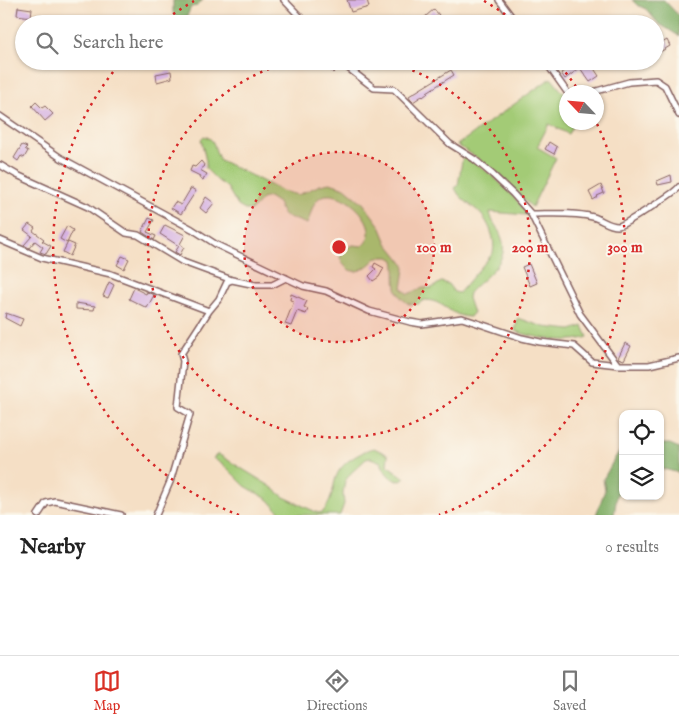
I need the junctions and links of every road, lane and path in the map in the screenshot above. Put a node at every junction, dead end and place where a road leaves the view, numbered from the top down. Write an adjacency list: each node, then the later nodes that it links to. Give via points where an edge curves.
1 (284, 0): 3 (street)
2 (499, 0): 4 (street)
3 (298, 15)
4 (510, 15)
5 (351, 70): 13 (street, via 374,88 394,88 450,144 474,159)
6 (551, 70): 7 (street)
7 (562, 85)
8 (604, 89): 9 (street, via 629,82 656,80 665,86)
9 (679, 115)
10 (0, 116): 15 (street, via 61,158 217,245)
11 (0, 165): 16 (street, via 88,207 126,232 138,235 183,262)
12 (679, 187): 13 (street, via 619,226 593,217)
13 (531, 214): 19 (street, via 580,314)
14 (0, 240): 17 (street, via 42,258 111,274)
15 (286, 278): 16 (street, via 272,285); 19 (street, via 326,291 369,311 410,322 422,324 462,318 522,338 574,346 592,362)
16 (232, 280): 17 (street, via 227,282)
17 (209, 311): 22 (street, via 182,354 178,407 190,414 170,482)
18 (679, 358): 19 (street, via 649,365)
19 (618, 365)
20 (38, 515): 21 (street, via 46,503 55,501)
21 (121, 515)
22 (156, 515)

